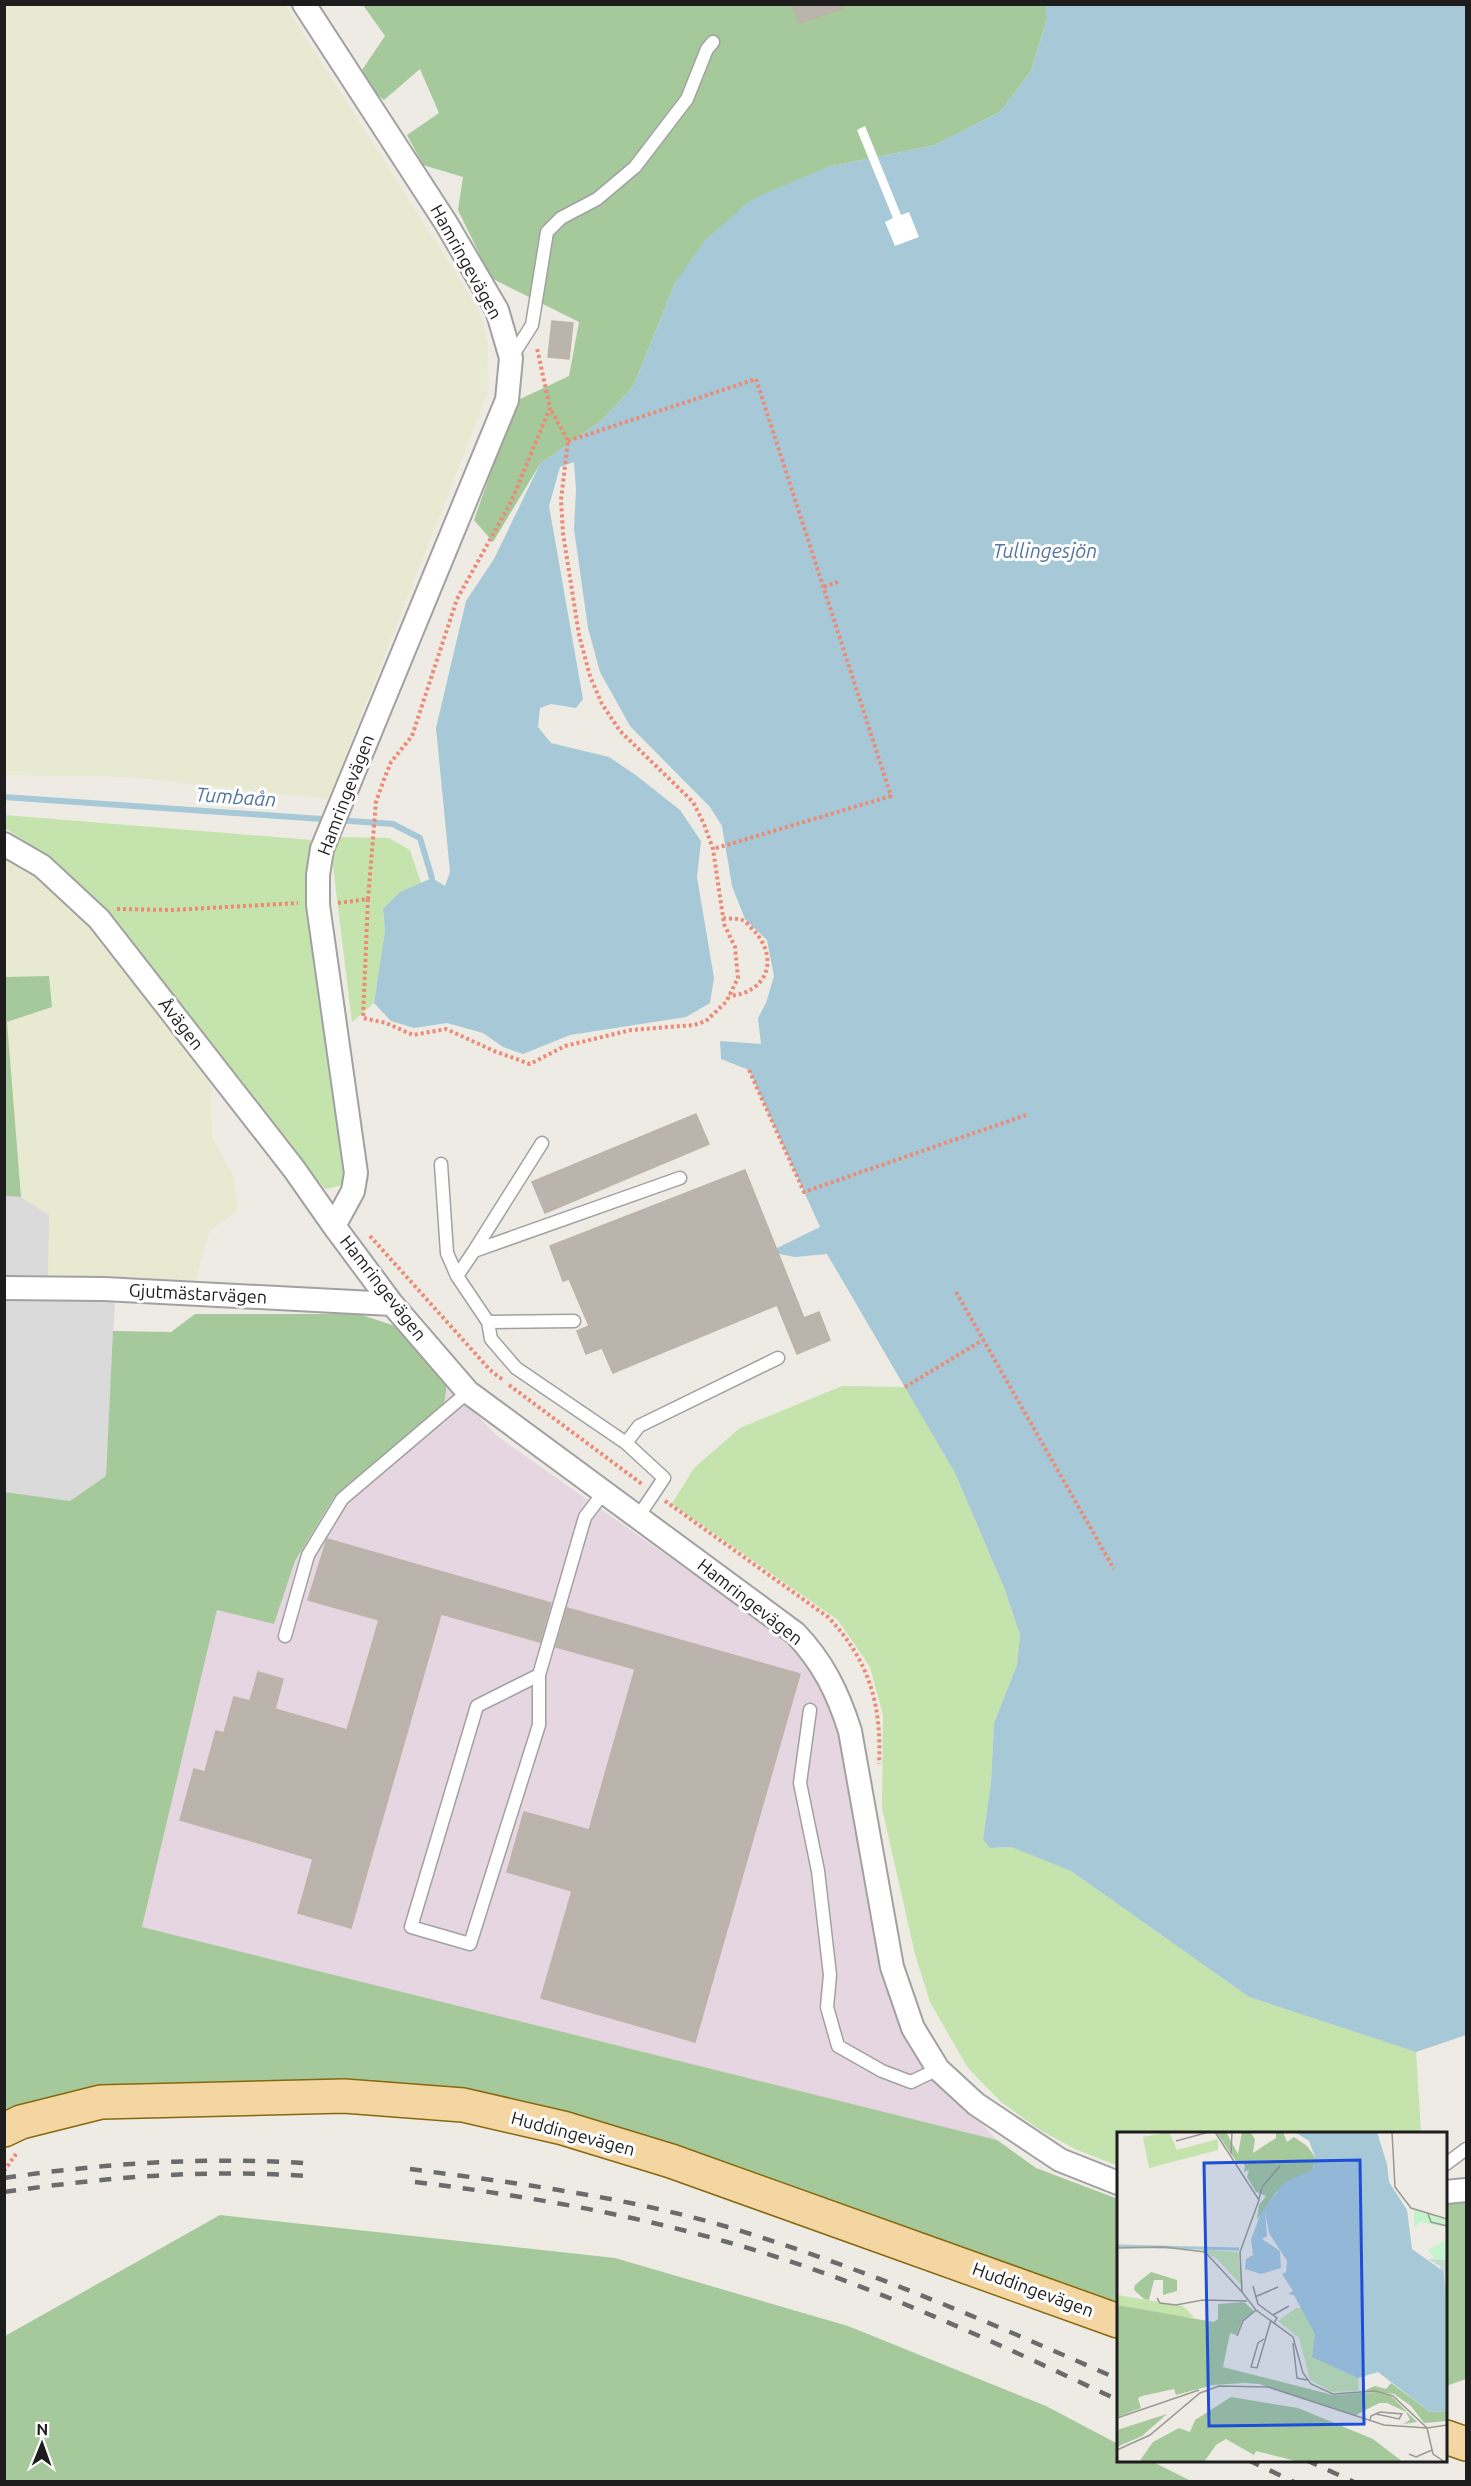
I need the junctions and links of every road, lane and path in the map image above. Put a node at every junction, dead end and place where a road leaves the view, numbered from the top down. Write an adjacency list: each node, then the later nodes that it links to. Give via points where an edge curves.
1 (304, 4): 4 (street, Hamringevägen, via 498,310)
2 (713, 42): 3 (lane, via 687,99 635,167 597,200 561,218 548,232)
3 (532, 325): 4 (lane); 5 (path)
4 (511, 358): 12 (street, Hamringevägen, via 507,400 322,849)
5 (550, 408): 6 (path); 11 (path, via 511,502 457,599 412,736 391,762 376,802)
6 (568, 441): 8 (path, via 756,379); 10 (path, via 561,500 563,533 579,635 590,676 620,731 693,802)
7 (838, 582): 8 (path)
8 (825, 587): 10 (path, via 891,796)
9 (4, 844): 13 (street, Åvägen, via 42,866)
10 (712, 849): 14 (path)
11 (368, 899): 12 (path); 15 (path, via 363,1018 412,1035 446,1029 530,1064 566,1046 632,1030 706,1021)
12 (318, 905): 13 (path, via 282,902 173,910); 21 (street, Hamringevägen, via 356,1173 353,1191)
13 (86, 907): 21 (street, Åvägen, via 294,1169)
14 (723, 918): 15 (path, via 735,947 738,978); 15 (path, via 742,920 750,927 761,940 769,966 758,986)
15 (729, 996)
16 (748, 1070): 17 (path, via 804,1192)
17 (1026, 1114)
18 (542, 1143): 22 (lane)
19 (441, 1164): 23 (lane, via 447,1253)
20 (680, 1178): 22 (lane)
21 (334, 1226): 26 (street, Hamringevägen)
22 (474, 1251): 23 (lane)
23 (457, 1276): 28 (lane)
24 (4, 1288): 26 (street, Gjutmästarvägen, via 104,1289)
25 (956, 1292): 29 (path)
26 (392, 1304): 32 (street, Hamringevägen)
27 (574, 1321): 28 (lane)
28 (488, 1322): 33 (lane, via 491,1339 516,1368)
29 (983, 1340): 31 (path); 36 (path)
30 (778, 1358): 33 (lane, via 639,1426)
31 (905, 1387)
32 (468, 1392): 34 (street, Hamringevägen); 37 (lane, via 342,1499 308,1555)
33 (626, 1443): 35 (lane, via 664,1478)
34 (604, 1492): 35 (street, Hamringevägen); 38 (lane, via 585,1517)
35 (638, 1517): 40 (street, Hamringevägen, via 795,1633 815,1654 839,1695 850,1731 892,1967 913,2028)
36 (1114, 1569)
37 (285, 1636)
38 (539, 1675): 38 (lane, via 539,1725 470,1944 411,1928 477,1706)
39 (810, 1710): 40 (lane, via 800,1783 818,1871 830,1975 827,2007 838,2046 911,2082)
40 (938, 2068): 45 (street, Hamringevägen, via 976,2104 1029,2142 1060,2160)
41 (11, 2140): 44 (path); 48 (main road, Huddingevägen, via 21,2122 101,2102 344,2096 463,2105 563,2128 671,2161)
42 (1467, 2149): 43 (lane)
43 (1447, 2163)
44 (4, 2171)
45 (1117, 2182)
46 (1467, 2190): 47 (street)
47 (1447, 2192)
48 (1117, 2320)
49 (1447, 2437): 50 (main road)
50 (1467, 2444)

